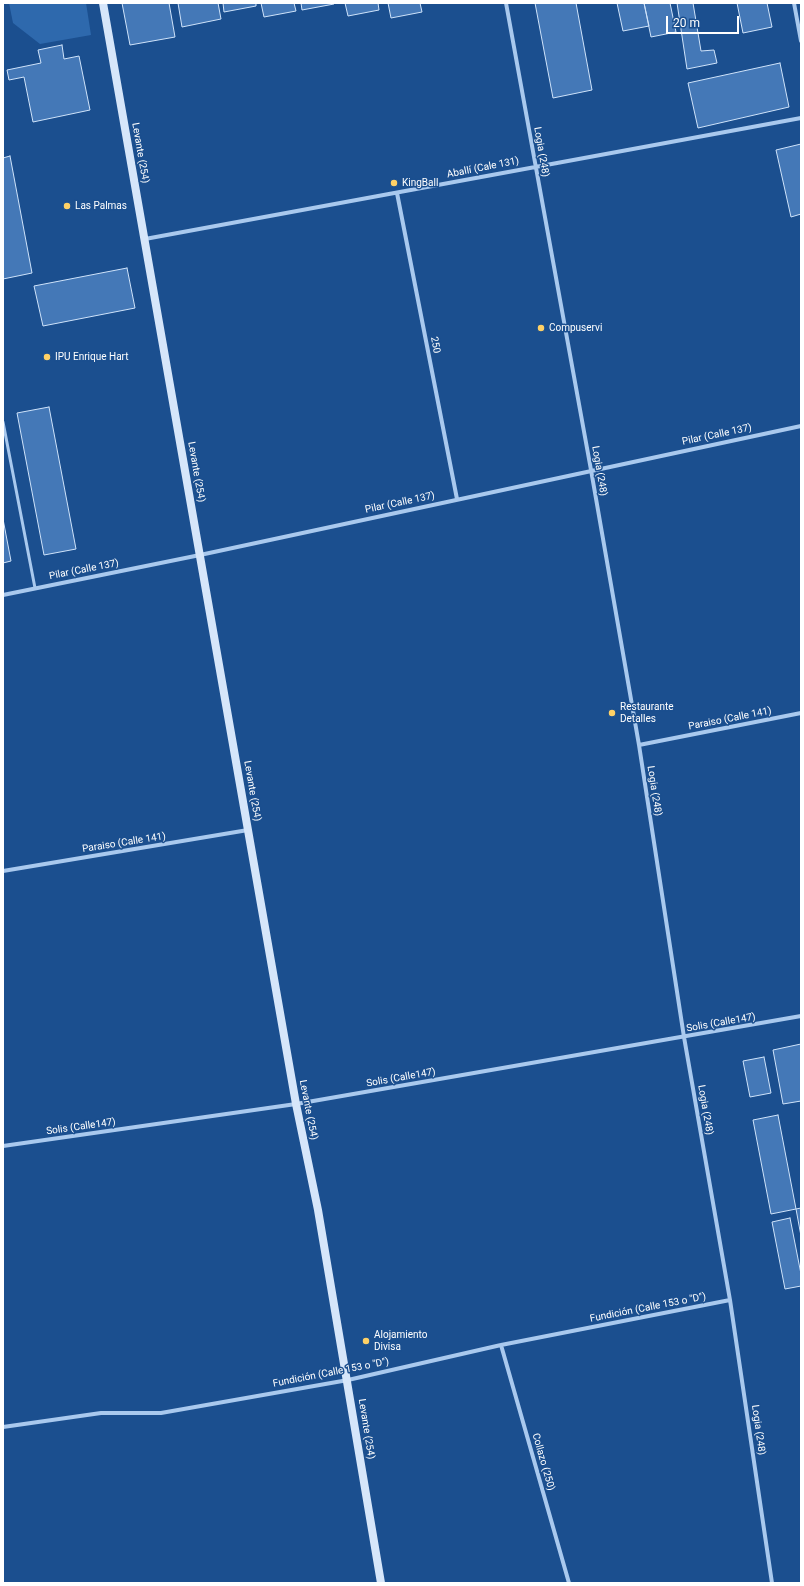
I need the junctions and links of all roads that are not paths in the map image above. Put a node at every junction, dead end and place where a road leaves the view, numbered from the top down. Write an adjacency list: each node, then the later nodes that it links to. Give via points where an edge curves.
1 (103, 3): 8 (street, Levante (254))
2 (506, 3): 6 (street, Logia (248))
3 (794, 3): 4 (street)
4 (801, 41)
5 (801, 118): 6 (street, Aballí (Cale 131))
6 (535, 166): 7 (street, Aballí (Cale 131)); 11 (street, Logia (248))
7 (397, 193): 8 (street, Aballí (Cale 131)); 12 (street, 250)
8 (145, 239): 13 (street, Levante (254))
9 (3, 422): 14 (lane)
10 (801, 426): 11 (street, Pilar (Calle 137))
11 (591, 470): 12 (street, Pilar (Calle 137)); 17 (street, Logia (248))
12 (457, 499): 13 (street, Pilar (Calle 137))
13 (200, 555): 14 (street, Pilar (Calle 137)); 18 (street, Levante (254))
14 (35, 588): 15 (street, Pilar (Calle 137))
15 (3, 594)
16 (801, 713): 17 (street, Paraiso (Calle 141))
17 (639, 745): 21 (street, Logia (248))
18 (248, 830): 19 (street, Paraiso (Calle 141)); 22 (street, Levante (254))
19 (3, 871)
20 (801, 1016): 21 (street, Solis (Calle147))
21 (684, 1037): 22 (street, Solis (Calle147)); 24 (street, Logia (248))
22 (296, 1104): 23 (street, Solis (Calle147)); 26 (street, Levante (254))
23 (3, 1146)
24 (730, 1300): 25 (street, Fundición (Calle 153 o "D")); 30 (street, Logia (248))
25 (501, 1345): 26 (street, Fundición (Calle 153 o "D")); 29 (street, Collazo (250))
26 (348, 1380): 27 (street, Fundición (Calle 153 o "D"), via 161,1413 101,1413); 28 (street, Levante (254))
27 (3, 1427)
28 (381, 1583)
29 (569, 1583)
30 (772, 1583)

